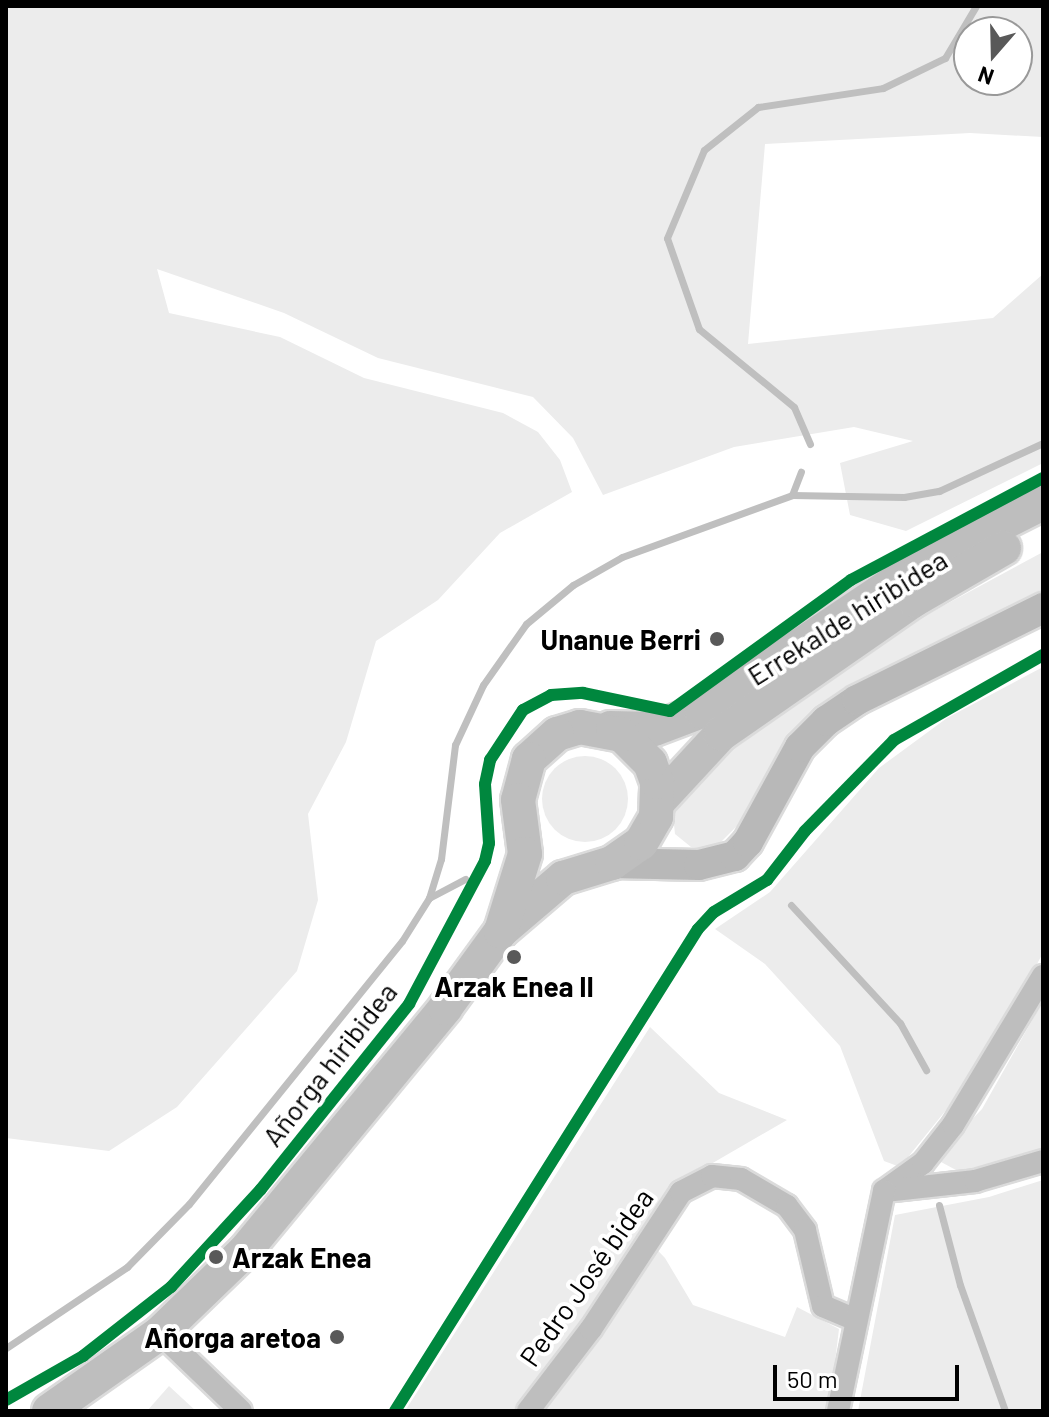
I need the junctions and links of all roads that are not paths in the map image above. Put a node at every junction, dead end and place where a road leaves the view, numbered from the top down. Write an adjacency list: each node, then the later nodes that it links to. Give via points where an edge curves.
1 (1043, 503): 4 (main road, Errekalde hiribidea, via 922,564 702,711 654,729)
2 (1043, 527): 5 (main road, Errekalde hiribidea, via 914,600 721,734)
3 (1043, 608): 7 (street, via 857,700 826,721 794,756 748,842 735,856 699,865)
4 (604, 728): 5 (main road, via 622,735 650,763); 6 (main road, via 580,727 557,734 529,759 518,800)
5 (656, 812): 7 (street); 8 (main road, via 641,843)
6 (523, 823): 8 (main road, via 534,842 557,860); 9 (main road, via 525,854)
7 (685, 862): 8 (street)
8 (604, 864): 9 (main road, via 563,878)
9 (501, 931): 14 (main road, via 445,1008 245,1251)
10 (1043, 976): 12 (street, via 953,1125 923,1163)
11 (1043, 1161): 12 (street, via 975,1181)
12 (884, 1191): 13 (street)
13 (853, 1319): 17 (street, Pedro José bidea, via 823,1306 805,1230 787,1206 741,1179 712,1176 681,1192 591,1329); 18 (street)
14 (160, 1333): 15 (main road); 16 (street)
15 (49, 1411)
16 (241, 1411)
17 (528, 1411)
18 (838, 1411)

